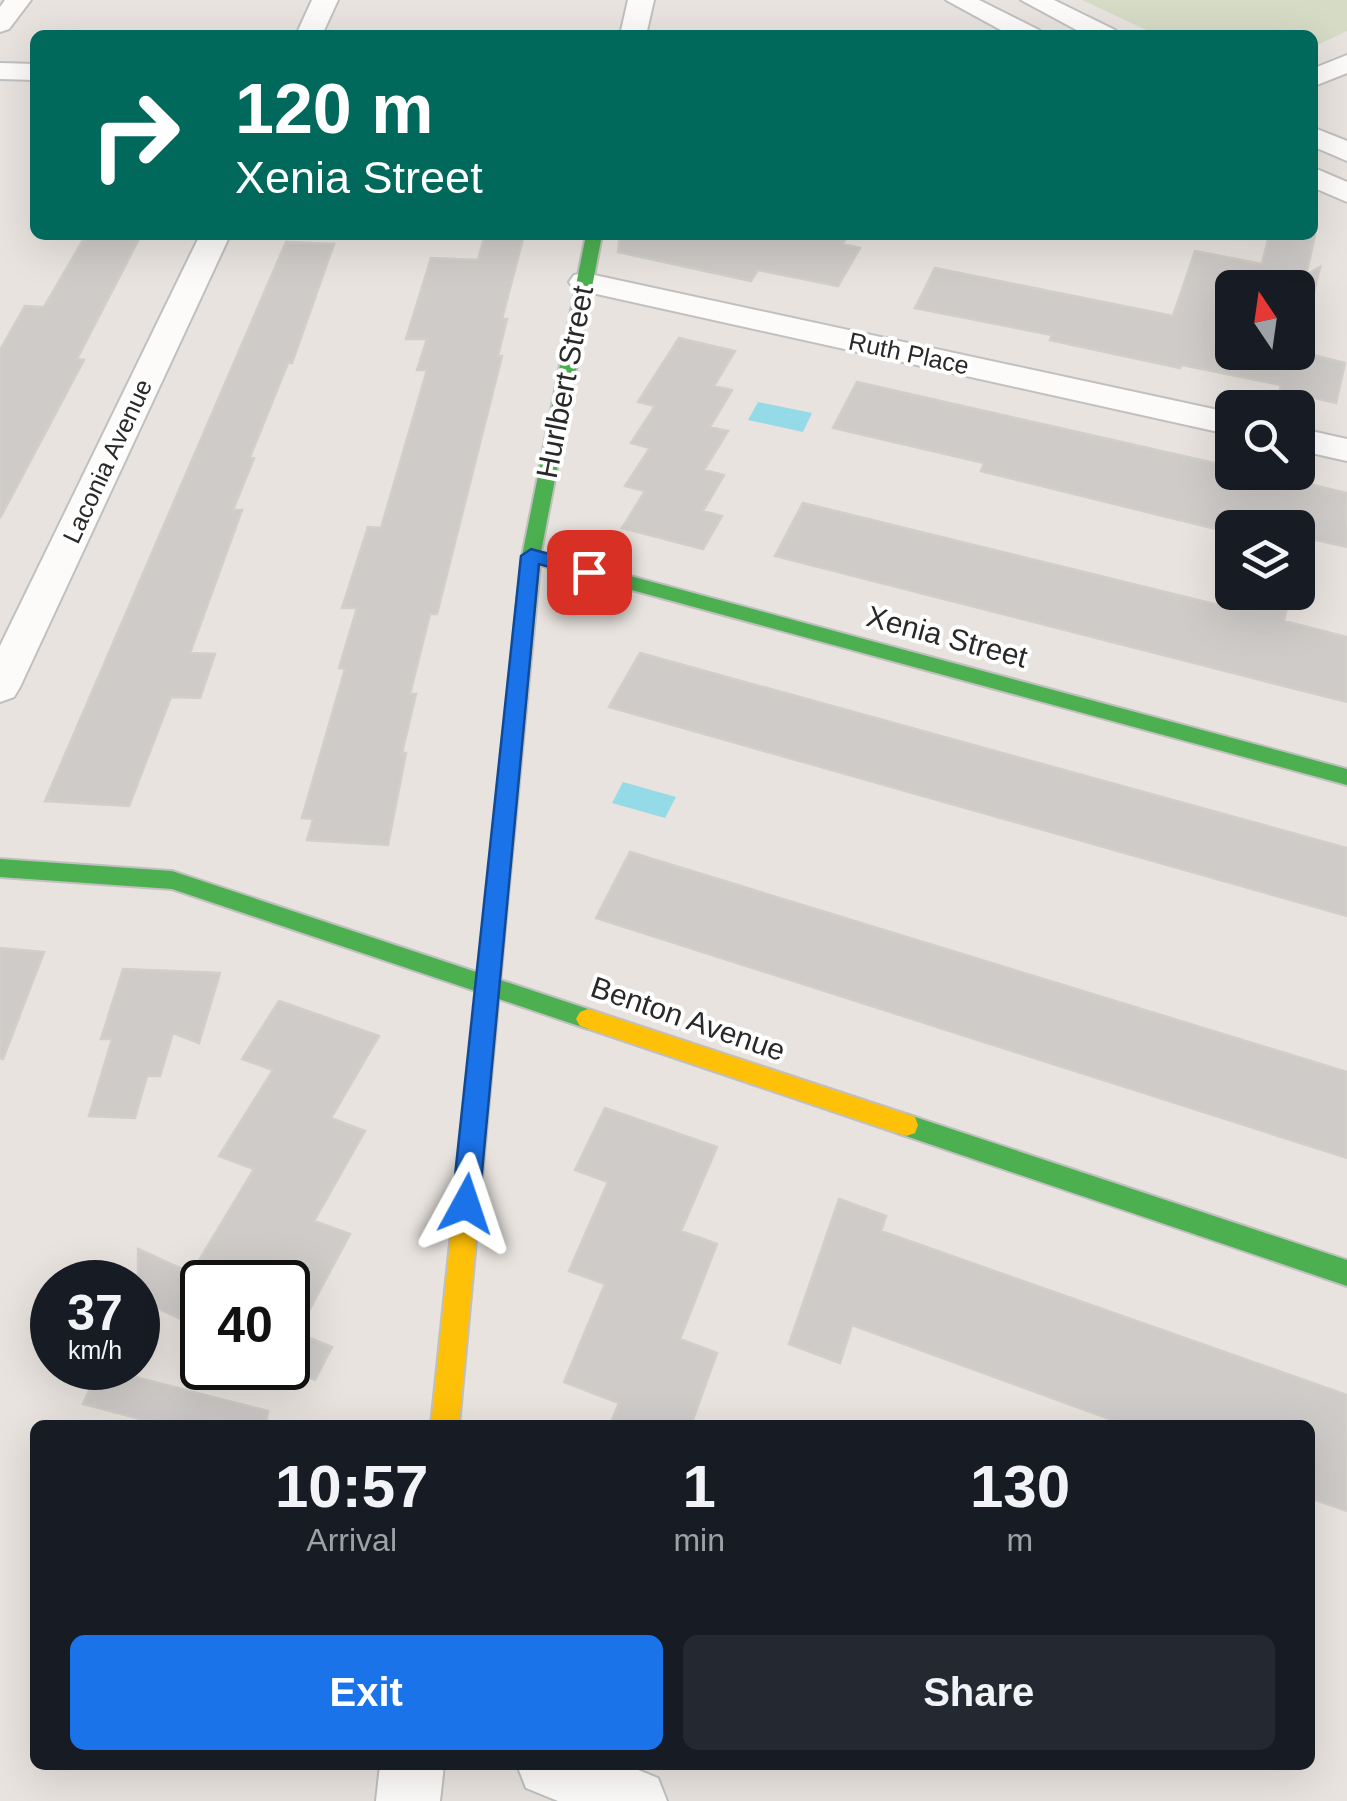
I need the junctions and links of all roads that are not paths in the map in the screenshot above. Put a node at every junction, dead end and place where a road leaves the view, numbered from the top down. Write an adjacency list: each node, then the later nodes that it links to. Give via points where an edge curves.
1 (18, 0): 6 (street)
2 (325, 0): 7 (street)
3 (640, 0): 8 (street)
4 (959, 0): 9 (street)
5 (1034, 0): 10 (street)
6 (0, 24)
7 (311, 30)
8 (634, 30)
9 (1020, 30)
10 (1096, 30)
11 (1347, 64): 14 (street)
12 (0, 71): 13 (street)
13 (30, 72)
14 (1318, 77)
15 (1318, 138): 16 (street)
16 (1347, 152)
17 (1318, 179): 18 (street)
18 (1347, 193)
19 (213, 240): 26 (street, Laconia Avenue)
20 (593, 240): 21 (street, Hurlbert Street)
21 (585, 282): 22 (street, Ruth Place); 25 (street, Hurlbert Street)
22 (1215, 420)
23 (1315, 443): 24 (street)
24 (1347, 450)
25 (531, 556): 27 (street, Xenia Street); 29 (street, Hurlbert Street)
26 (0, 687)
27 (1347, 777)
28 (0, 868): 29 (street, Benton Avenue, via 172,880)
29 (486, 983): 30 (street, Benton Avenue); 31 (street, Hurlbert Street)
30 (1347, 1274)
31 (445, 1420)
32 (411, 1770): 34 (street)
33 (561, 1770): 35 (street)
34 (408, 1801)
35 (635, 1801)

